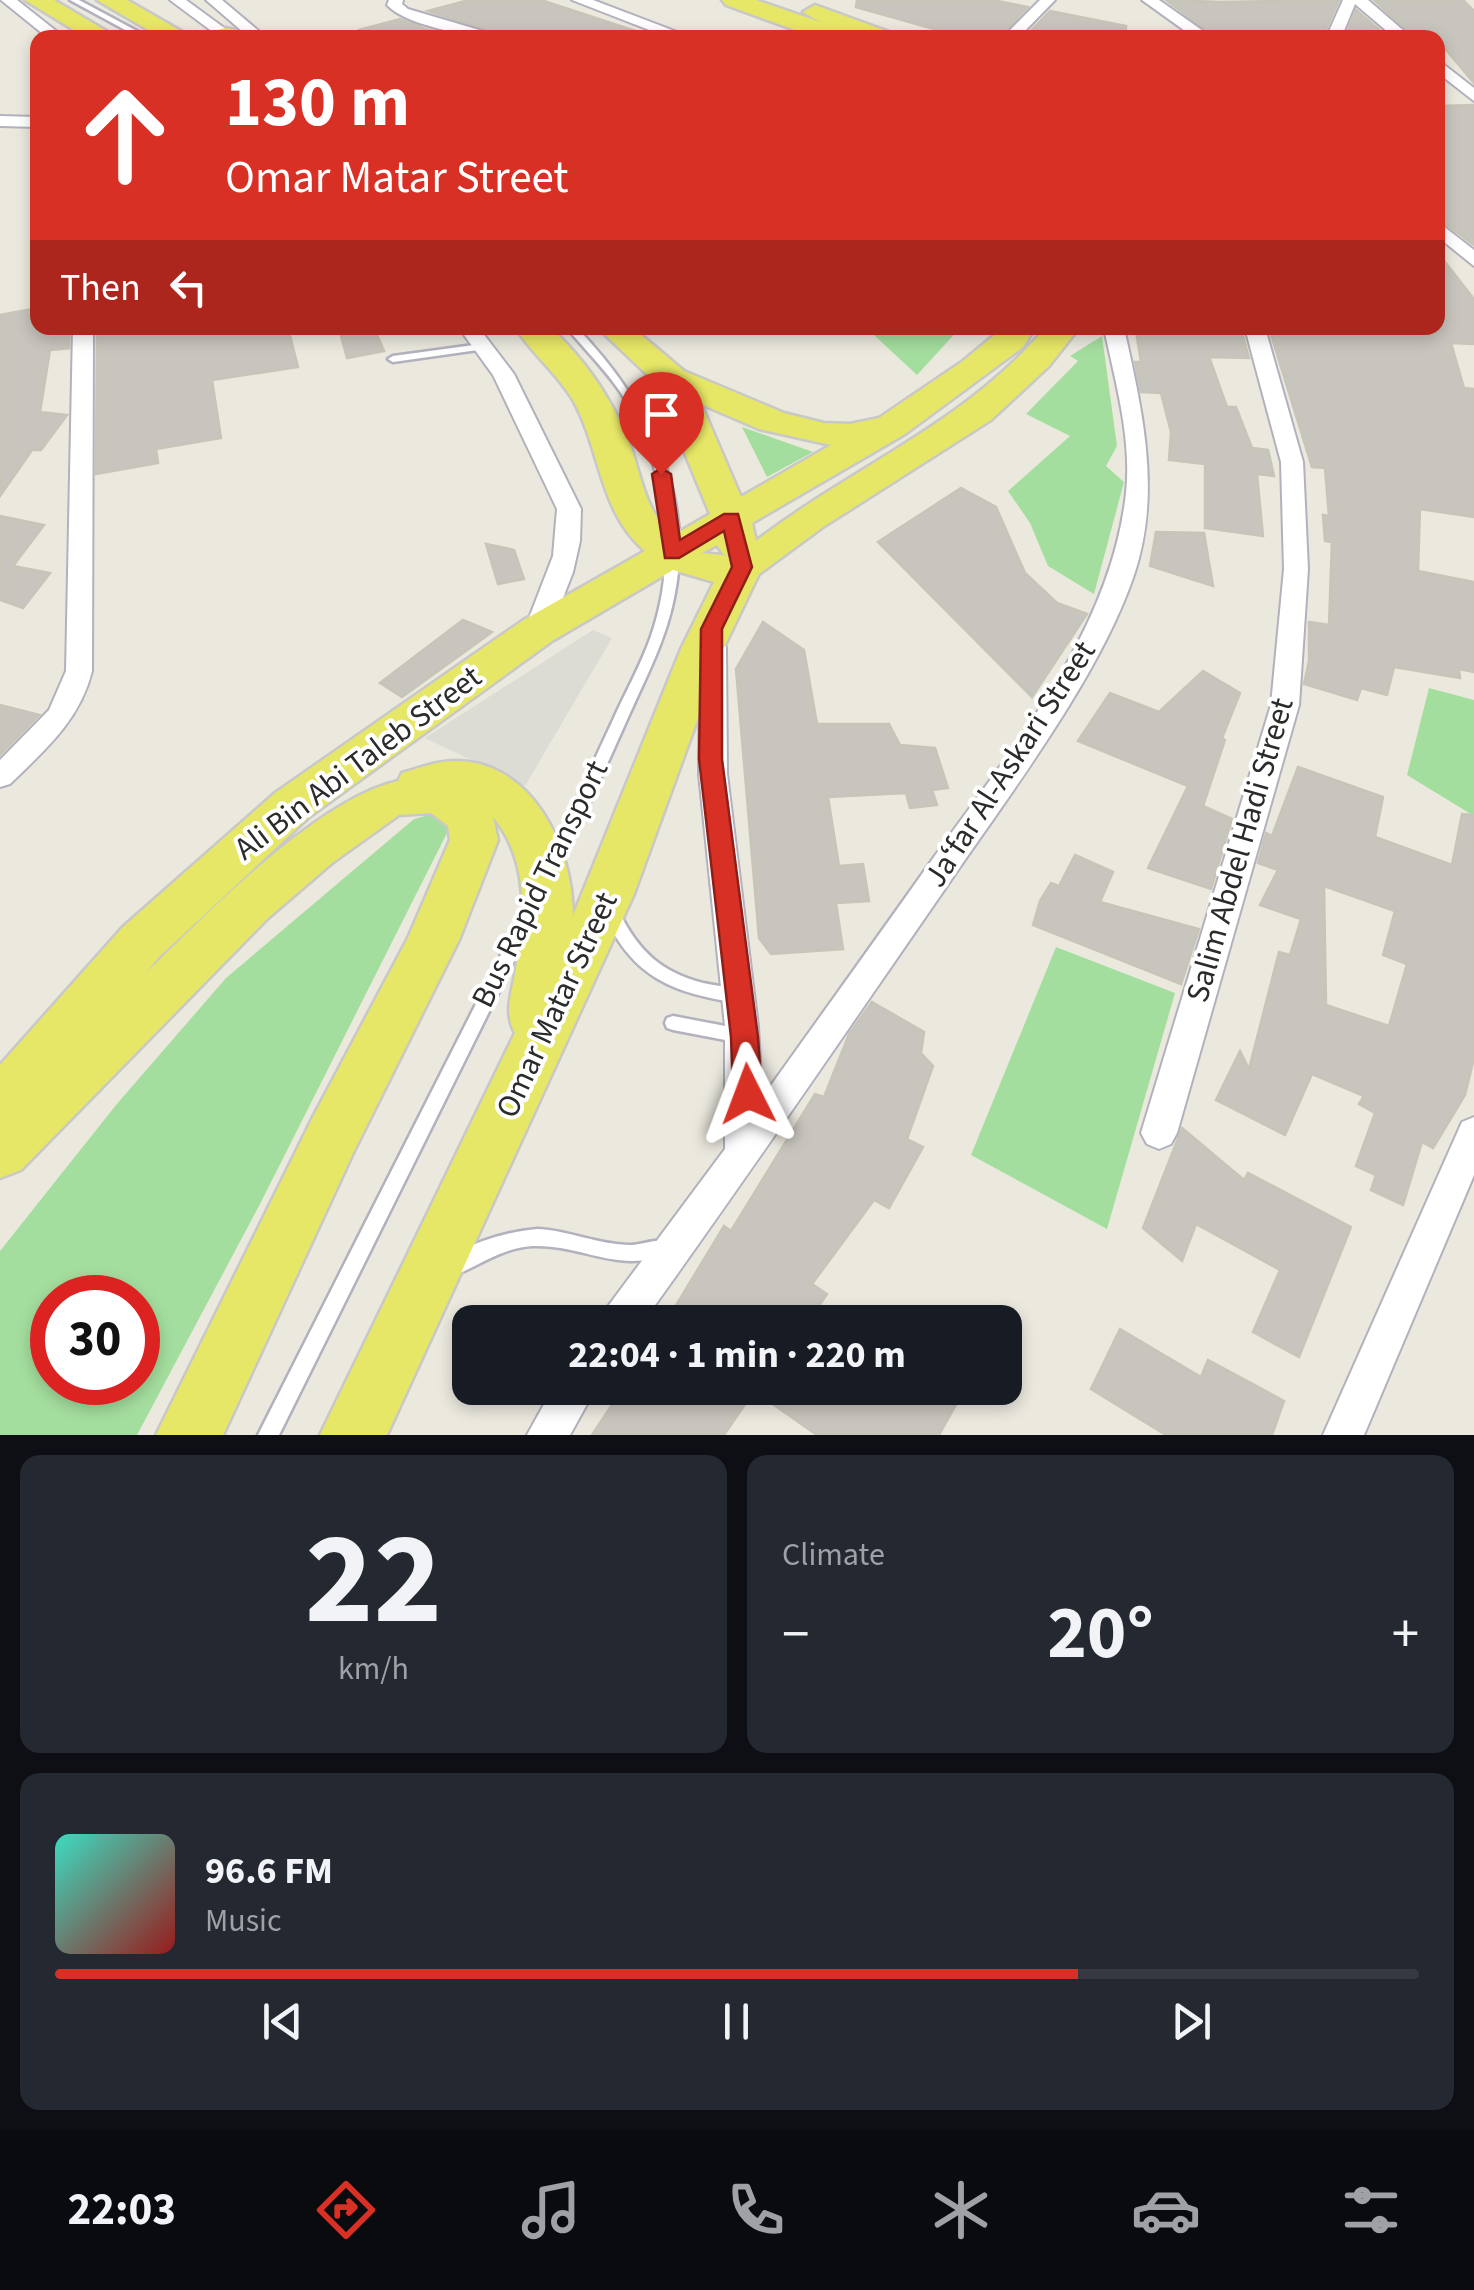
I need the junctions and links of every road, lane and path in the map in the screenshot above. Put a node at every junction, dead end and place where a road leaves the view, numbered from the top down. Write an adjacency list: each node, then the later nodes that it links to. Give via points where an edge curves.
1 (8, 0): 14 (street)
2 (74, 0): 17 (lane)
3 (109, 0): 18 (main road)
4 (178, 0): 19 (street)
5 (213, 0): 20 (street)
6 (396, 0): 21 (street, via 404,12)
7 (579, 0): 22 (street)
8 (734, 0): 23 (main road)
9 (781, 0): 24 (main road)
10 (1048, 0): 25 (street)
11 (1149, 0): 26 (street)
12 (1350, 0): 27 (street)
13 (1359, 0): 28 (street)
14 (35, 7): 15 (street); 16 (main road)
15 (52, 30)
16 (88, 30)
17 (132, 30)
18 (167, 30)
19 (219, 30)
20 (250, 30)
21 (470, 30)
22 (663, 30)
23 (819, 30)
24 (862, 30)
25 (1017, 30)
26 (1194, 30)
27 (1337, 30)
28 (1395, 30)
29 (1445, 71): 30 (street)
30 (1474, 96)
31 (0, 122): 32 (street)
32 (30, 122)
33 (1445, 234): 34 (street)
34 (1474, 260)
35 (83, 335): 50 (street, via 79,671 67,710)
36 (538, 335): 47 (main road, via 596,409 632,514)
37 (579, 335): 47 (lane, Bus Rapid Transport, via 613,370 643,418 667,496)
38 (622, 335): 45 (main road)
39 (1012, 335): 46 (main road)
40 (1057, 335): 47 (main road, via 1037,363 955,430 806,521)
41 (1115, 335): 62 (street, Jaʻfar Al-Askari Street, via 1138,449 1136,515 1122,573 1090,646)
42 (1257, 335): 59 (street, Salim Abdel Hadi Street, via 1292,462 1296,569 1285,705)
43 (474, 337): 44 (lane); 49 (street, via 503,374 570,509 563,571)
44 (393, 359)
45 (672, 378): 46 (main road, via 814,434 844,437); 47 (main road)
46 (892, 426): 47 (main road)
47 (714, 551): 48 (main road, Omar Matar Street); 49 (main road, Ali Bin Abi Taleb Street); 52 (lane, Bus Rapid Transport, via 670,602)
48 (712, 629): 53 (main road, Omar Matar Street); 54 (street, via 710,759)
49 (537, 631): 58 (main road, Ali Bin Abi Taleb Street, via 292,805 232,856 141,942)
50 (0, 777)
51 (385, 801): 52 (main road, via 446,777 490,785 534,836); 58 (main road, via 315,850); 67 (main road, via 411,794 458,805 472,820 474,840 433,940)
52 (548, 879): 57 (main road, via 546,955); 68 (lane, Bus Rapid Transport)
53 (609, 894): 54 (lane, via 618,930 643,962 685,986); 57 (main road, Omar Matar Street)
54 (739, 996): 56 (street)
55 (673, 1022): 56 (lane)
56 (744, 1037): 62 (street)
57 (523, 1083): 64 (main road, Omar Matar Street)
58 (14, 1095): 61 (main road)
59 (1159, 1133)
60 (1474, 1133): 71 (street)
61 (0, 1152)
62 (743, 1154): 63 (street, Jaʻfar Al-Askari Street)
63 (680, 1239): 64 (lane, via 626,1256 548,1238 495,1246 444,1272); 65 (street, Jaʻfar Al-Askari Street)
64 (422, 1292): 69 (main road, Omar Matar Street)
65 (632, 1305)
66 (566, 1405): 70 (street)
67 (189, 1435)
68 (268, 1435)
69 (353, 1435)
70 (547, 1435)
71 (1344, 1435)

